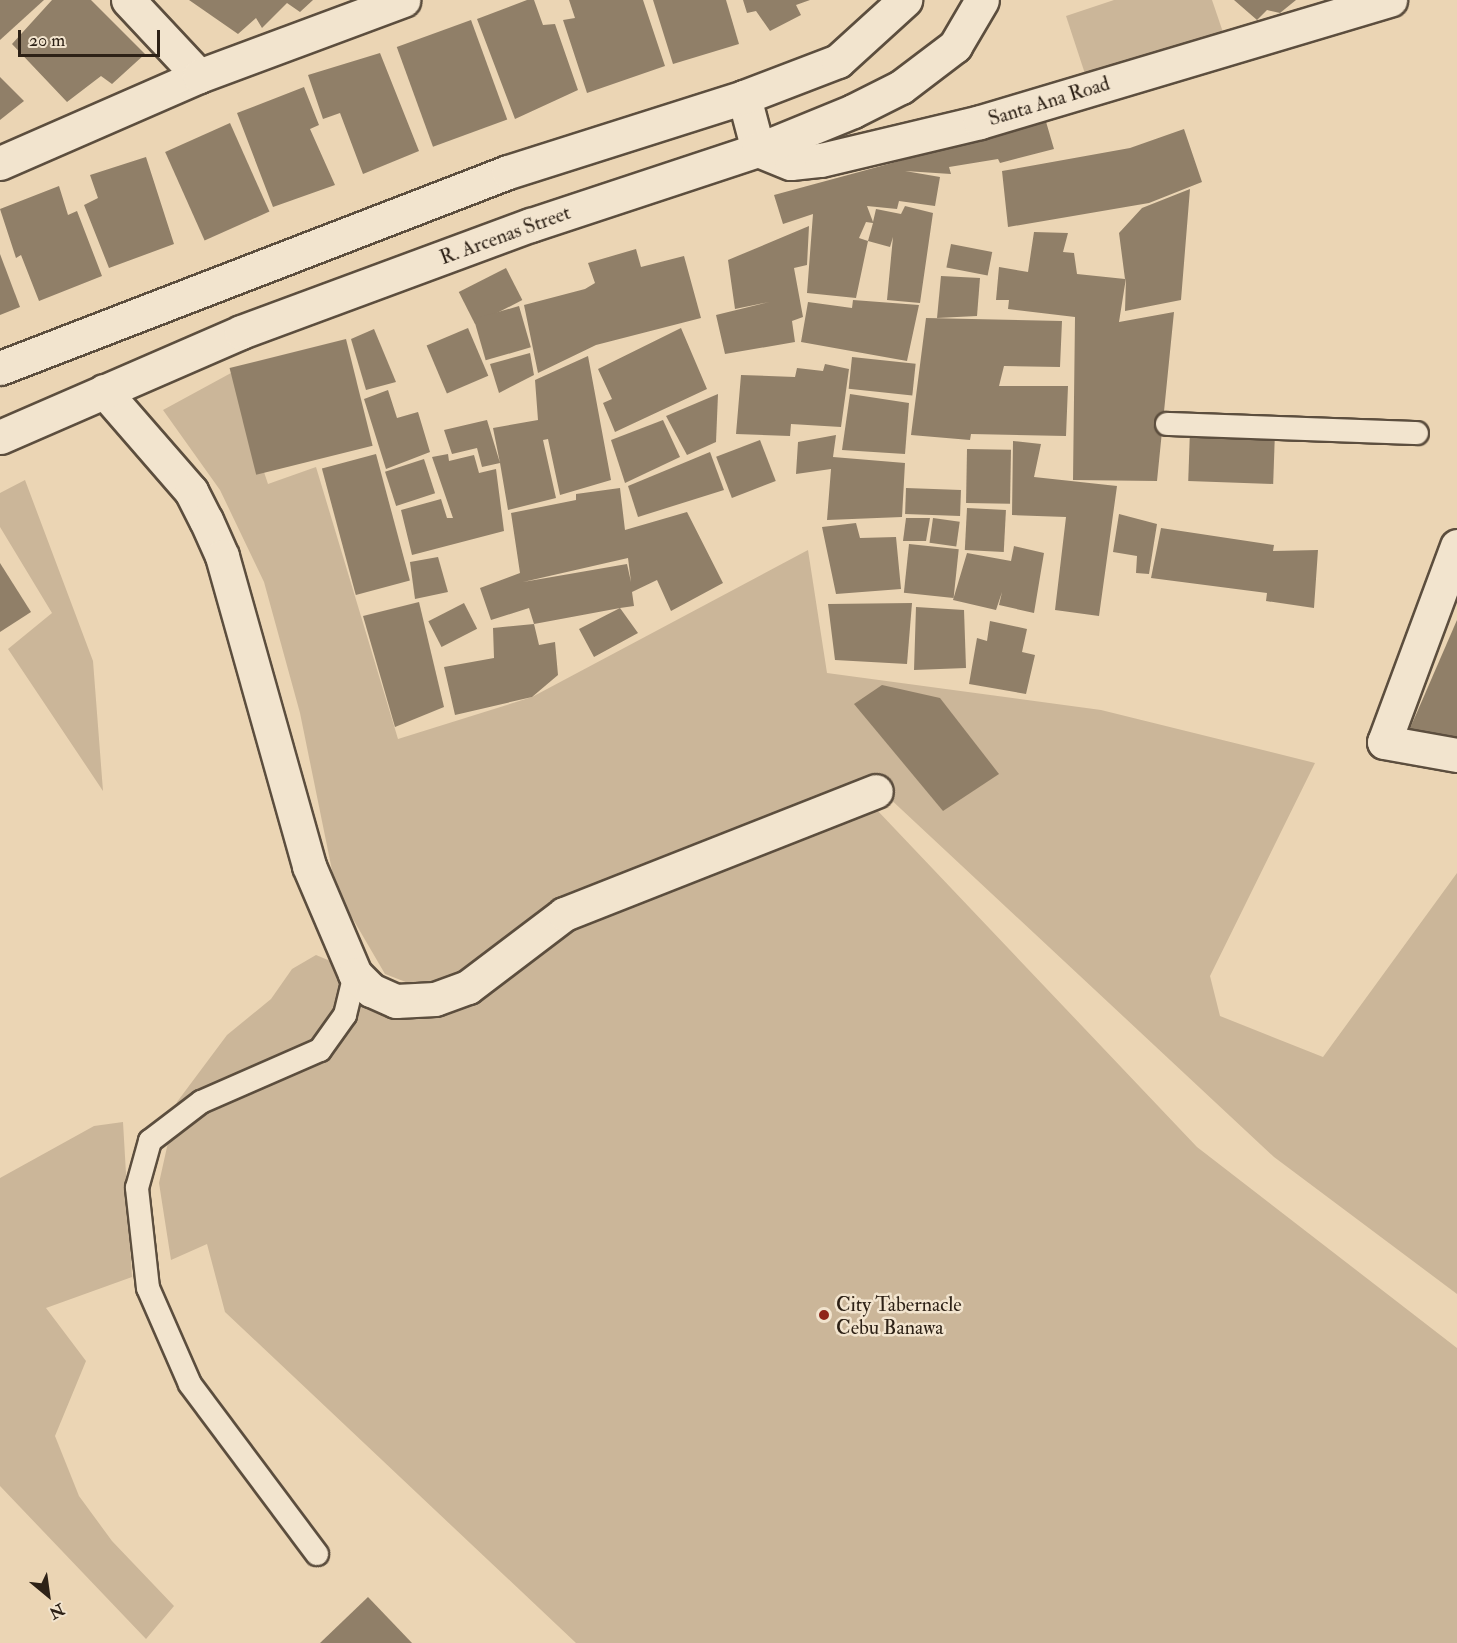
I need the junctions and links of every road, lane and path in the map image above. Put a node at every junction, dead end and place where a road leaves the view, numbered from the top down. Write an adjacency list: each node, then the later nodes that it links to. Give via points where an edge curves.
1 (128, 0): 6 (street)
2 (403, 0): 6 (street)
3 (905, 0): 7 (street, via 838,61)
4 (982, 0): 8 (street, R. Arcenas Street, via 956,46 901,87)
5 (1390, 0): 8 (street, Santa Ana Road, via 980,122 821,160 792,163)
6 (199, 76): 9 (street)
7 (744, 98): 8 (street); 10 (street, via 508,172)
8 (758, 150): 11 (street, R. Arcenas Street, via 519,229 241,332)
9 (0, 163)
10 (0, 368)
11 (104, 390): 14 (street, R. Arcenas Street); 18 (street, via 191,491 222,556 309,866)
12 (1167, 424): 13 (lane)
13 (1417, 433)
14 (0, 437)
15 (1457, 546): 16 (street, via 1384,742)
16 (1457, 755)
17 (876, 791): 18 (street, via 564,914 468,987 435,999 396,1001 370,990)
18 (355, 974): 19 (lane, via 345,1015 320,1050 231,1085 192,1108 150,1141 137,1188 148,1288 190,1384)
19 (317, 1554)

